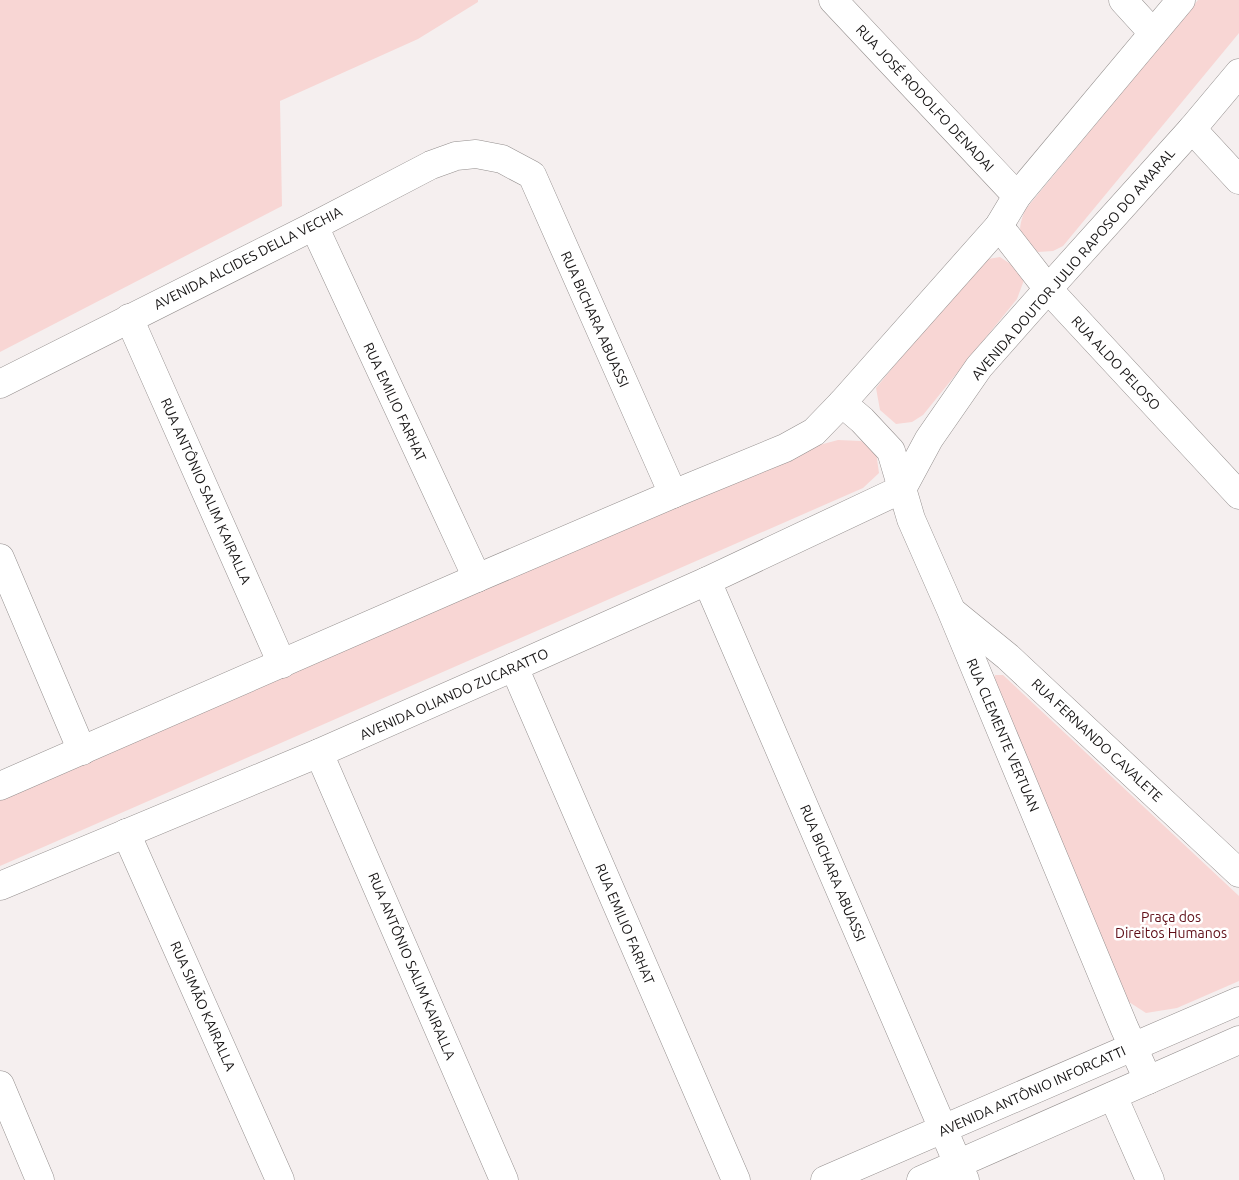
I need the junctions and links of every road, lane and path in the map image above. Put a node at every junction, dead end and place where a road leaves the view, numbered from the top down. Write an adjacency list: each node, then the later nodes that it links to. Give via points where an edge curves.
1 (833, 0): 9 (street, RUA JOSÉ RODOLFO DENADAI)
2 (1123, 0): 4 (street)
3 (1181, 0): 4 (street)
4 (1153, 33): 9 (street)
5 (1239, 73): 6 (street, AVENIDA DOUTOR JULIO RAPOSO DO AMARAL)
6 (1192, 129): 8 (street); 12 (street, AVENIDA DOUTOR JULIO RAPOSO DO AMARAL)
7 (502, 159): 10 (street, AVENIDA ALCIDES DELLA VECHIA, via 476,154 456,156 431,165); 17 (street, RUA BICHARA ABUASSI, via 532,175)
8 (1239, 180)
9 (1017, 196): 11 (street)
10 (314, 226): 13 (street, AVENIDA ALCIDES DELLA VECHIA); 20 (street, RUA EMILIO FARHAT)
11 (999, 226): 12 (street, RUA ALDO PELOSO); 15 (street)
12 (1048, 289): 16 (street, AVENIDA DOUTOR JULIO RAPOSO DO AMARAL, via 979,367 930,439); 18 (street, RUA ALDO PELOSO)
13 (129, 318): 14 (street, AVENIDA ALCIDES DELLA VECHIA); 23 (street, RUA ANTÔNIO SALIM KAIRALLA)
14 (0, 384)
15 (842, 402): 16 (street, RUA CLEMENTE VERTUAN, via 891,451); 17 (street, via 814,432 785,448)
16 (902, 488): 21 (street, AVENIDA OLIANDO ZUCARATTO); 22 (street, RUA CLEMENTE VERTUAN, via 911,519)
17 (673, 494): 20 (street)
18 (1239, 495)
19 (0, 558): 25 (street)
20 (477, 578): 23 (street)
21 (707, 581): 24 (street, AVENIDA OLIANDO ZUCARATTO); 37 (street, RUA BICHARA ABUASSI)
22 (951, 610): 29 (street, RUA FERNANDO CAVALETE, via 1008,657); 33 (street, RUA CLEMENTE VERTUAN)
23 (282, 664): 25 (street)
24 (514, 667): 26 (street, AVENIDA OLIANDO ZUCARATTO); 42 (street, RUA EMILIO FARHAT)
25 (82, 751): 27 (street)
26 (319, 753): 28 (street, AVENIDA OLIANDO ZUCARATTO); 41 (street, RUA ANTÔNIO SALIM KAIRALLA)
27 (0, 786)
28 (126, 833): 30 (street, AVENIDA OLIANDO ZUCARATTO); 40 (street, RUA SIMÃO KAIRALLA)
29 (1239, 873)
30 (0, 886)
31 (1239, 1001): 33 (street, AVENIDA ANTÔNIO INFORCATTI)
32 (1239, 1040): 34 (street)
33 (1133, 1047): 34 (street, RUA CLEMENTE VERTUAN); 37 (street, AVENIDA ANTÔNIO INFORCATTI)
34 (1148, 1080): 36 (street)
35 (0, 1085): 39 (street)
36 (1113, 1096): 38 (street); 45 (street)
37 (944, 1130): 38 (street, RUA BICHARA ABUASSI); 43 (street, AVENIDA ANTÔNIO INFORCATTI)
38 (962, 1172): 44 (street)
39 (40, 1180)
40 (280, 1180)
41 (504, 1180)
42 (736, 1180)
43 (825, 1180)
44 (921, 1180)
45 (1150, 1180)

